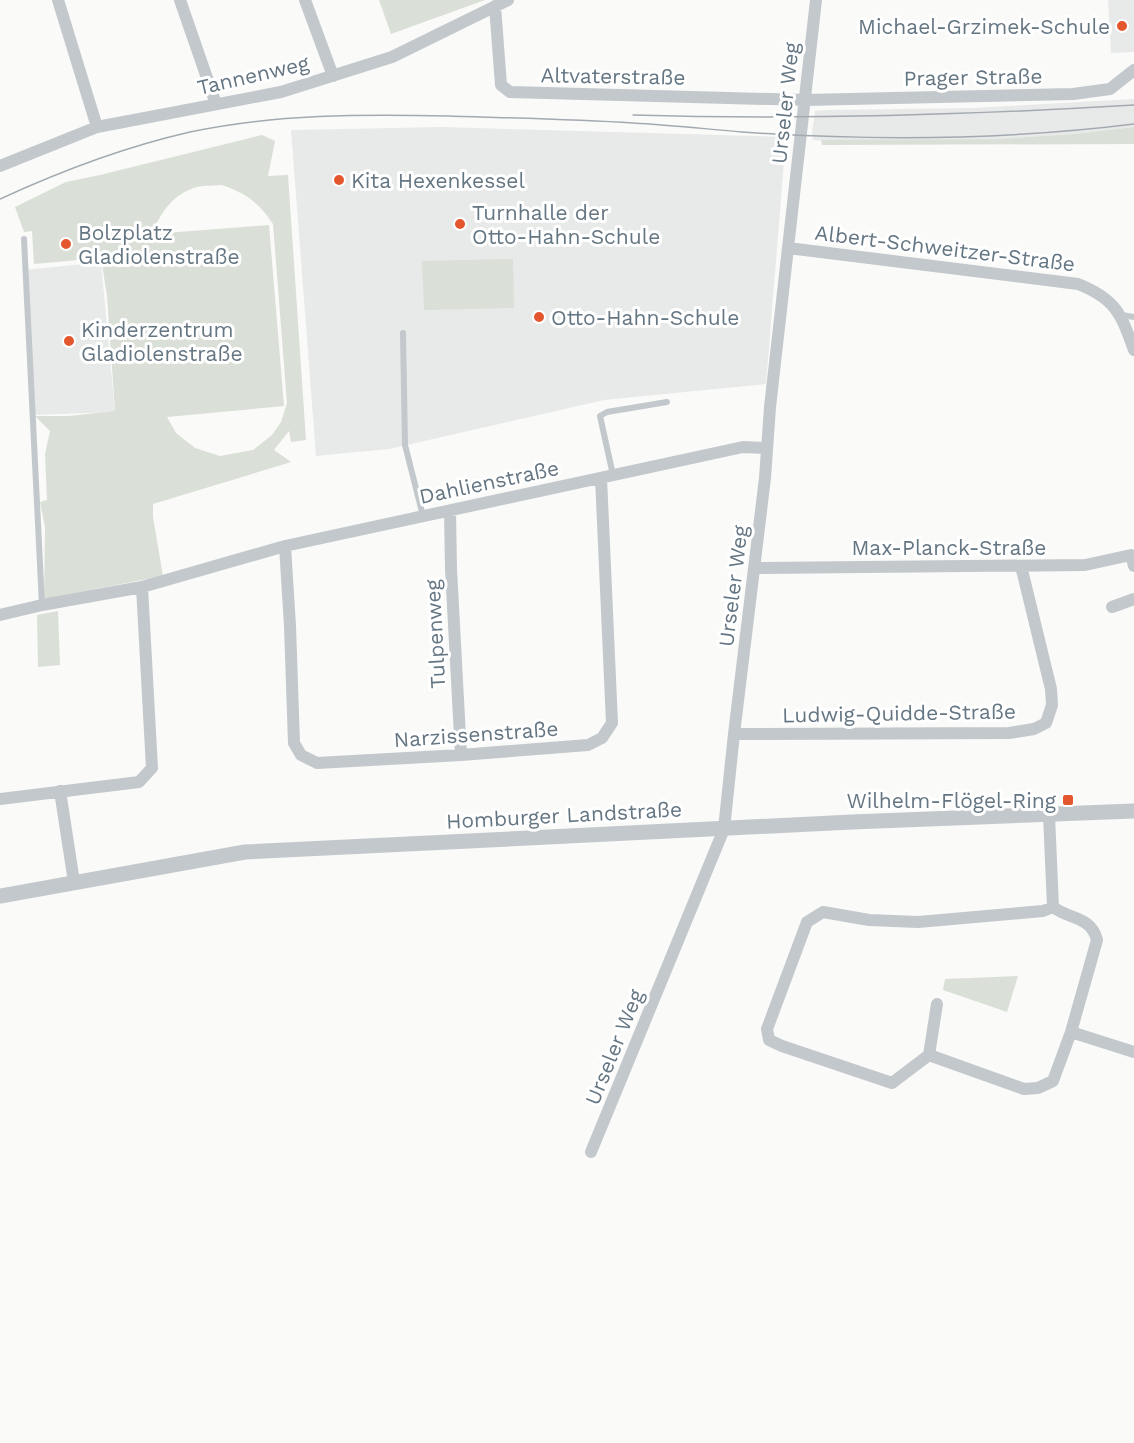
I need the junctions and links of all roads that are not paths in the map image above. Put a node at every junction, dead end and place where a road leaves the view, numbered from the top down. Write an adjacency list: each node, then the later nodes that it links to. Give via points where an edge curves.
1 (58, 0): 11 (street)
2 (180, 0): 10 (street)
3 (305, 0): 8 (street)
4 (508, 0): 6 (street, Tannenweg)
5 (816, 0): 9 (street, Urseler Weg)
6 (495, 6): 8 (street, Tannenweg, via 392,57); 9 (street, Altvaterstraße, via 501,85 510,93)
7 (1134, 70): 9 (street, Prager Straße, via 1110,89 1072,94)
8 (333, 76): 10 (street, Tannenweg, via 281,92)
9 (805, 100): 14 (street, Urseler Weg)
10 (216, 104): 11 (street, Tannenweg)
11 (97, 127): 12 (street, Tannenweg)
12 (0, 166)
13 (24, 239): 30 (lane)
14 (789, 248): 15 (street, Albert-Schweitzer-Straße, via 1078,284 1103,296); 19 (street, Urseler Weg)
15 (1128, 316): 17 (street, Albert-Schweitzer-Straße)
16 (403, 333): 23 (lane, via 405,445)
17 (1134, 350)
18 (667, 402): 20 (lane, via 600,416)
19 (766, 448): 20 (street, Dahlienstraße, via 743,447); 27 (street, Urseler Weg)
20 (614, 475): 21 (street, Dahlienstraße)
21 (601, 478): 22 (street, Dahlienstraße); 34 (street, Narzissenstraße, via 612,723 602,738 588,745)
22 (450, 511): 23 (street, Dahlienstraße); 34 (street, Tulpenweg)
23 (423, 516): 24 (street, Dahlienstraße)
24 (285, 546): 28 (street, Dahlienstraße); 34 (street, Narzissenstraße, via 294,743 301,754 317,763)
25 (1021, 566): 26 (street, Max-Planck-Straße, via 1085,565 1131,555); 27 (street, Max-Planck-Straße); 33 (street, Ludwig-Quidde-Straße, via 1051,689 1052,705 1046,723 1009,733)
26 (1134, 566)
27 (755, 568): 33 (street, Urseler Weg)
28 (142, 587): 30 (street, Dahlienstraße); 35 (street, via 152,768 140,782)
29 (1134, 599): 31 (street)
30 (42, 604): 32 (street, Dahlienstraße)
31 (1112, 607)
32 (0, 615)
33 (734, 734): 39 (street, Urseler Weg)
34 (460, 755)
35 (60, 791): 36 (street); 40 (street)
36 (0, 799)
37 (1134, 811): 38 (street, Homburger Landstraße)
38 (1049, 816): 39 (street, Homburger Landstraße); 42 (street)
39 (724, 829): 40 (street, Homburger Landstraße, via 245,852); 47 (street, Urseler Weg)
40 (74, 882): 41 (street, Homburger Landstraße)
41 (0, 896)
42 (1053, 907): 44 (street, via 1088,922 1098,940); 46 (street, via 918,922 869,920 823,912 807,922 768,1029 769,1040 892,1083)
43 (937, 1004): 46 (street)
44 (1071, 1032): 45 (street); 46 (street, via 1053,1081 1038,1088 1024,1089)
45 (1134, 1052)
46 (929, 1055)
47 (591, 1152)

